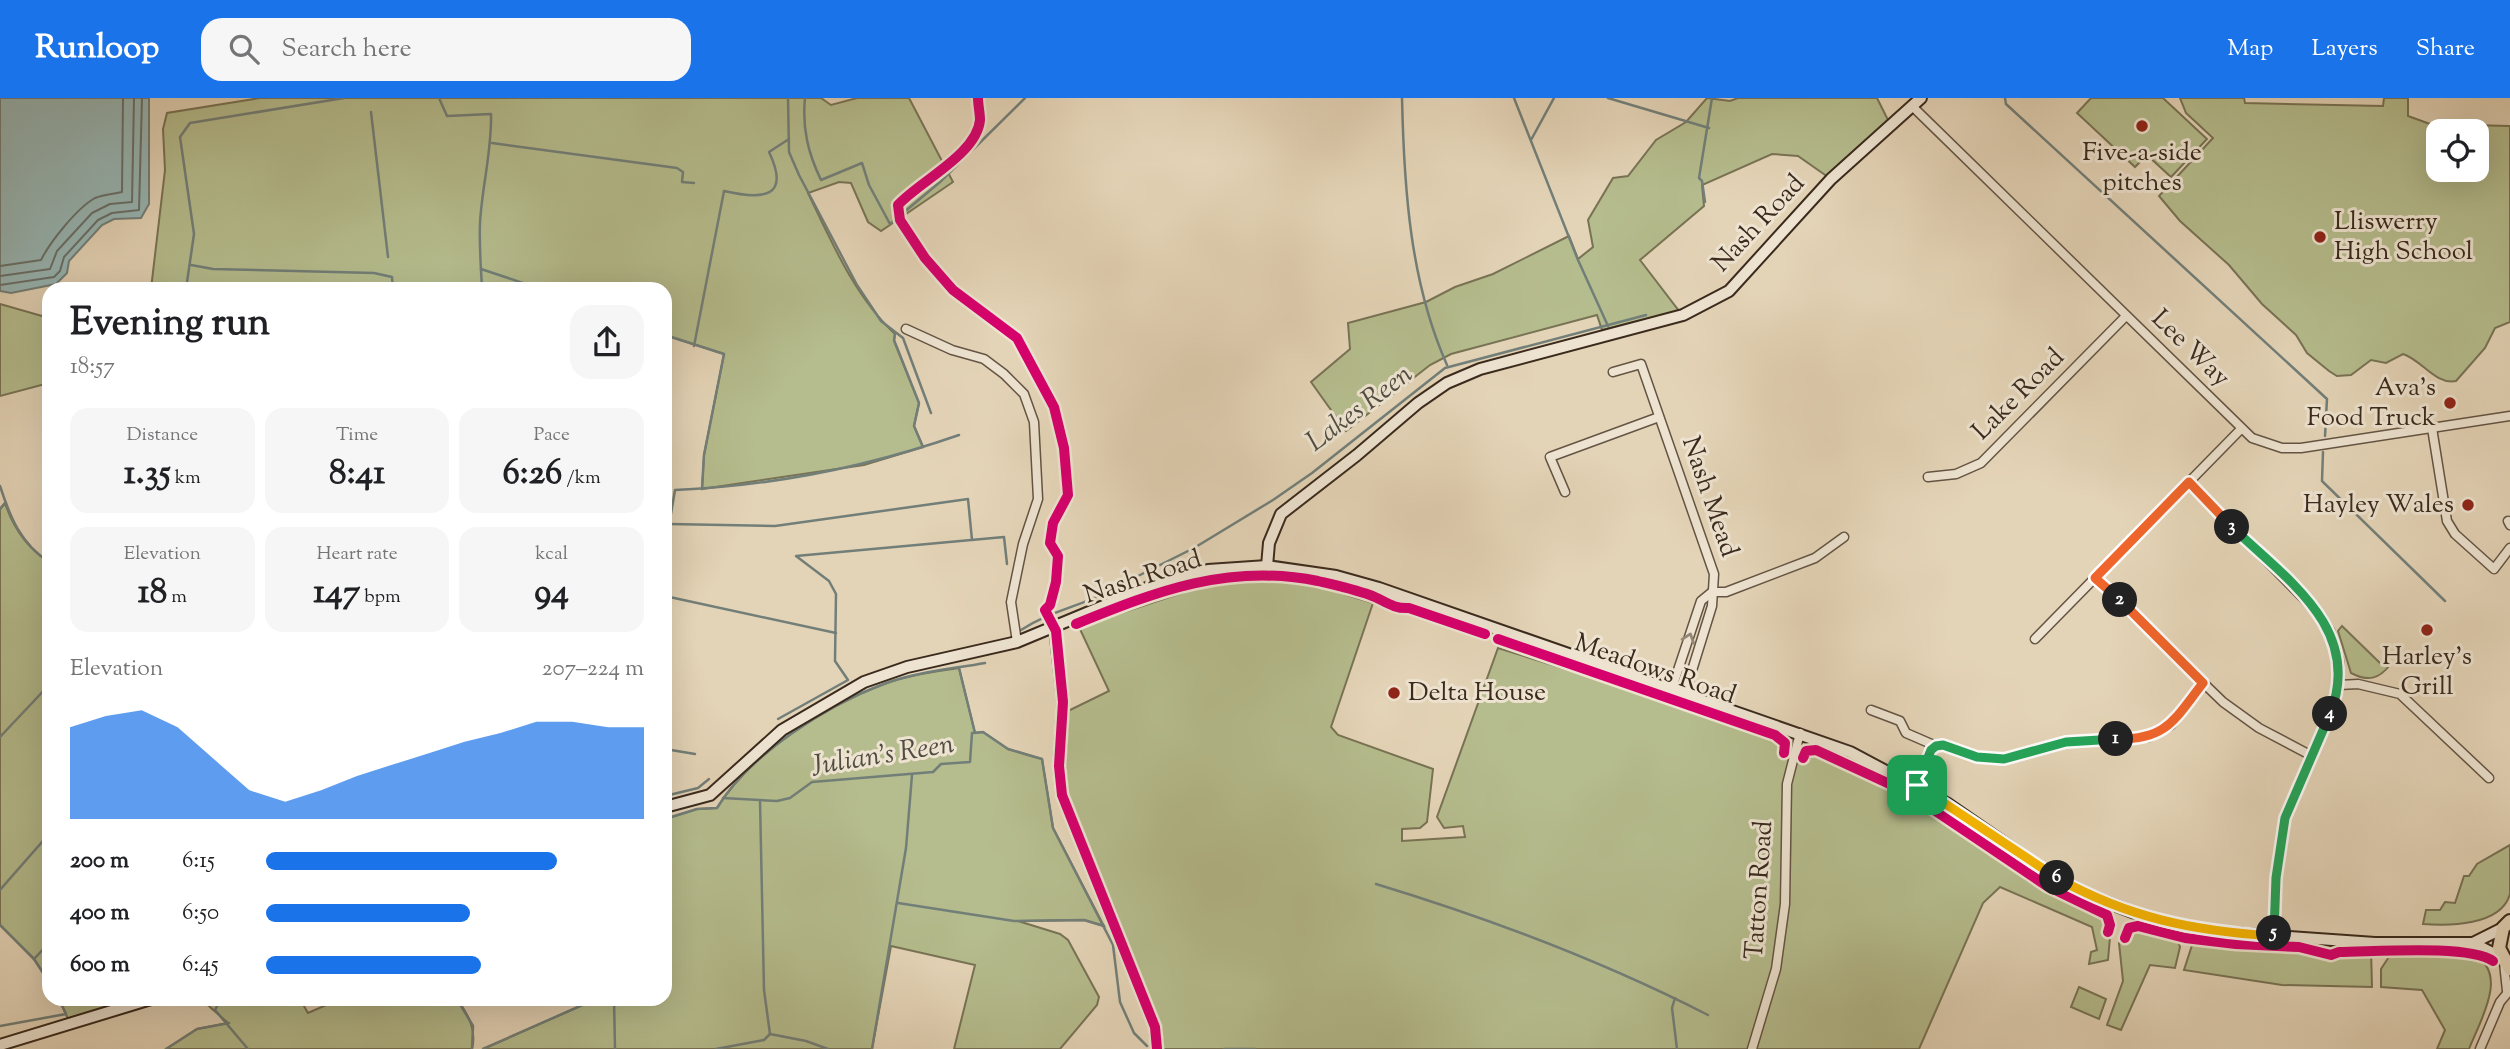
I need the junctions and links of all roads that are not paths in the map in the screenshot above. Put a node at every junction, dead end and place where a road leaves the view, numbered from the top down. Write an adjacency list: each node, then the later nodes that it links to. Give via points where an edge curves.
1 (1917, 102): 2 (street, Lee Way); 14 (street, Nash Road, via 1837,173 1729,291 1683,315 1480,369 1447,383 1418,403 1281,514 1269,543)
2 (2126, 316): 8 (street, Lee Way); 9 (street, Lake Road, via 1981,463 1956,474)
3 (906, 329): 19 (street, via 984,359 1024,394 1034,422 1038,499 1011,602)
4 (1613, 372): 6 (street, Nash Mead, via 1641,364)
5 (2510, 416): 7 (street, Lee Way)
6 (1660, 417): 11 (street, Nash Mead, via 1550,457); 16 (street, Nash Mead, via 1712,558)
7 (2432, 428): 8 (street, Lee Way, via 2282,448 2252,438); 13 (street, via 2447,521 2455,534 2494,569)
8 (2241, 429): 10 (street)
9 (1928, 477)
10 (2189, 482): 15 (street); 21 (street, via 2321,616 2336,647)
11 (1565, 492)
12 (1844, 537): 16 (street, Nash Mead, via 1815,558 1726,592)
13 (2510, 548)
14 (1267, 566): 17 (street, Nash Road, via 1179,577); 22 (street, Meadows Road, via 1379,588)
15 (2095, 578): 18 (street); 20 (street)
16 (1712, 592): 22 (street, Nash Mead, one-way to 16, via 1701,601); 23 (street, Nash Mead, via 1712,606)
17 (1055, 628): 19 (street, Nash Road); 38 (street, via 1063,702 1062,795 1155,1027)
18 (2035, 639)
19 (1017, 642): 30 (street, Nash Road, via 907,667 864,682 782,730 710,795)
20 (2203, 683): 26 (street, via 2171,724 2149,737 2066,742 2004,759); 27 (street, via 2241,717)
21 (2339, 685): 27 (street); 28 (street, via 2358,684 2400,694)
22 (1672, 688): 23 (street, Meadows Road)
23 (1685, 693): 25 (street, Meadows Road)
24 (1871, 710): 26 (street, via 1900,721 1906,733)
25 (1800, 733): 29 (street, Meadows Road); 39 (street, Tatton Road, via 1787,784 1785,904 1776,969)
26 (1936, 746): 29 (street)
27 (2312, 756): 32 (street, via 2281,835)
28 (2489, 778)
29 (1917, 785): 32 (street, Meadows Road, via 2088,895 2153,920 2217,932)
30 (672, 805)
31 (2507, 925): 33 (street, Meadows Road); 34 (main road, via 2499,938)
32 (2274, 936): 33 (street, Meadows Road)
33 (2473, 943): 34 (street, Meadows Road)
34 (2505, 964): 35 (street)
35 (2509, 990): 40 (street)
36 (128, 1006): 37 (street)
37 (0, 1045)
38 (1157, 1049)
39 (1752, 1049)
40 (2480, 1049)

